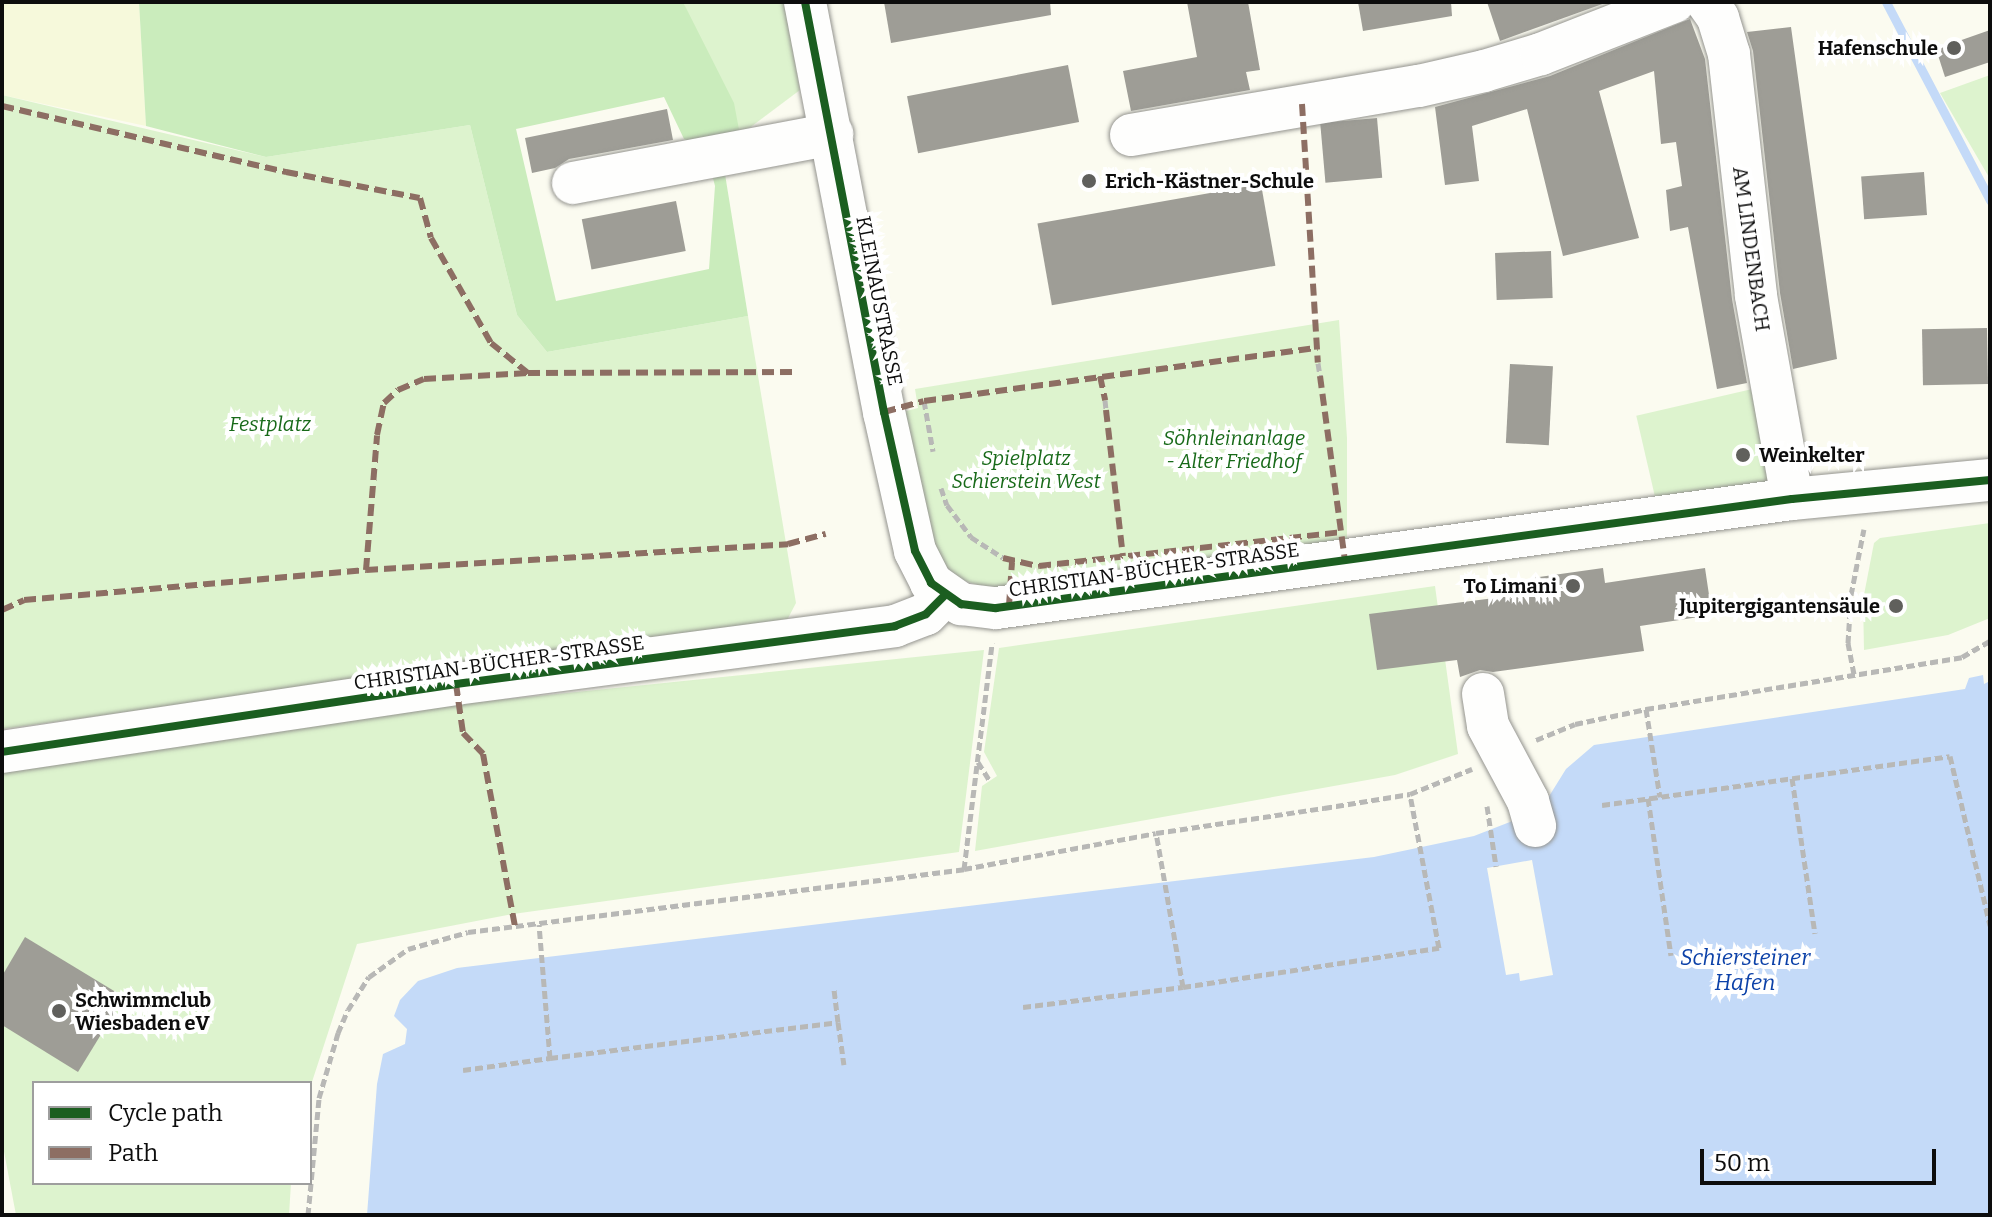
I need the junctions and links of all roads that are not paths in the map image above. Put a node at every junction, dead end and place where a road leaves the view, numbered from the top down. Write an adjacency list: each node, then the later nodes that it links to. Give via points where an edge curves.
1 (805, 2): 4 (street, KLEINAUSTRASSE)
2 (1674, 2): 5 (street, via 1484,71)
3 (1707, 2): 8 (street, AM LINDENBACH, via 1729,54 1756,296)
4 (832, 134): 6 (street); 9 (street, KLEINAUSTRASSE, via 915,551 931,583)
5 (1131, 135)
6 (573, 183)
7 (1990, 480): 8 (street, CHRISTIAN-BÜCHER-STRASSE)
8 (1791, 490): 9 (street, CHRISTIAN-BÜCHER-STRASSE, via 996,608 970,606)
9 (945, 595): 11 (street, CHRISTIAN-BÜCHER-STRASSE, via 926,614 895,626 441,686)
10 (1483, 694): 12 (street, via 1488,726 1528,801)
11 (2, 752)
12 (1535, 826)

